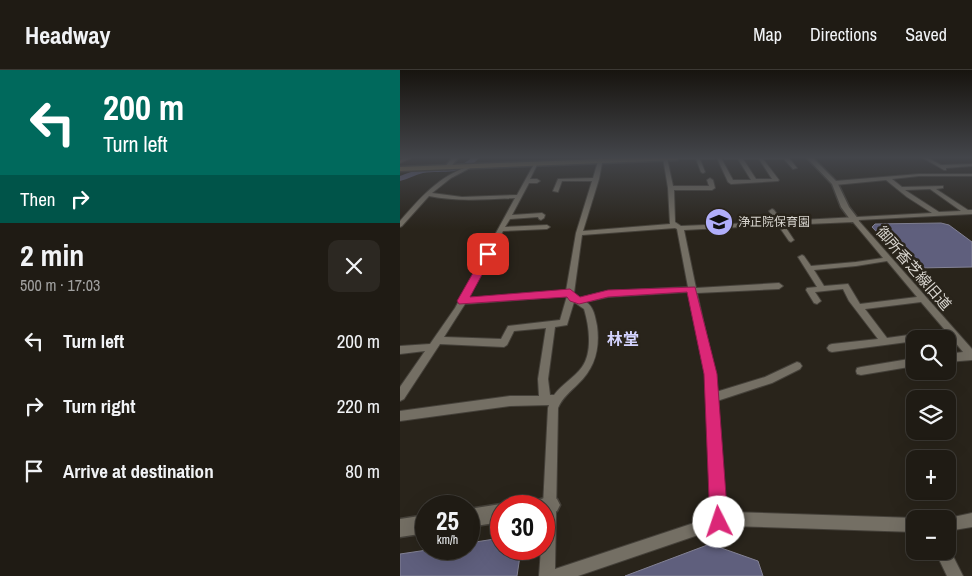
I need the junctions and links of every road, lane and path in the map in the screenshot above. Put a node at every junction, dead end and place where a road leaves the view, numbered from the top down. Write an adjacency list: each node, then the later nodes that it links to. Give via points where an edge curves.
1 (526, 181): 16 (street)
2 (444, 182): 15 (street)
3 (559, 182): 14 (street)
4 (595, 182): 28 (street)
5 (670, 182): 12 (street)
6 (710, 182): 12 (street, via 712,188)
7 (849, 182): 9 (street)
8 (891, 182): 13 (street)
9 (835, 183): 22 (street)
10 (930, 187): 11 (street); 13 (street); 18 (street)
11 (941, 187)
12 (671, 188): 26 (street, via 672,220)
13 (900, 189): 19 (street)
14 (556, 190)
15 (430, 194): 16 (street); 24 (street)
16 (520, 196): 20 (street)
17 (772, 211): 23 (street)
18 (969, 212): 19 (street)
19 (938, 214): 22 (street)
20 (508, 217): 21 (street, via 542,215); 27 (street)
21 (541, 218)
22 (854, 219): 23 (street); 31 (street, 御所香芝線旧道)
23 (781, 224): 26 (street); 29 (street)
24 (400, 225)
25 (547, 227): 27 (street)
26 (678, 227): 28 (street); 35 (street)
27 (502, 229): 39 (street)
28 (580, 233): 36 (street)
29 (791, 240)
30 (802, 257): 32 (street)
31 (888, 259): 32 (street); 37 (street, 御所香芝線旧道)
32 (809, 268): 34 (street)
33 (779, 286): 35 (street)
34 (822, 289): 38 (street, via 810,290); 40 (street, via 845,286)
35 (691, 290): 36 (street); 55 (street, via 708,363)
36 (573, 296): 39 (street); 41 (street, via 564,323); 56 (street, via 590,310 592,353 585,370)
37 (922, 299): 40 (street); 42 (street, 御所香芝線旧道)
38 (817, 300)
39 (463, 301): 46 (street)
40 (858, 307): 45 (street)
41 (551, 325): 46 (street, via 511,328 504,343); 56 (street, via 543,379)
42 (949, 330)
43 (956, 337): 49 (street, 御所香芝線旧道)
44 (906, 338): 45 (street)
45 (884, 341): 47 (street)
46 (435, 344): 48 (street); 54 (street)
47 (832, 348)
48 (400, 350)
49 (971, 353): 50 (street)
50 (956, 356)
51 (906, 364): 53 (street)
52 (797, 366): 55 (street, via 768,380)
53 (861, 371)
54 (400, 396)
55 (712, 398): 60 (street)
56 (550, 400): 57 (street, via 493,402); 58 (street)
57 (400, 416)
58 (548, 495)
59 (972, 520): 61 (street)
60 (719, 522): 62 (street, via 743,519); 68 (street)
61 (956, 523)
62 (906, 525)
63 (415, 526): 64 (street)
64 (400, 528)
65 (547, 560): 67 (street)
66 (947, 560): 69 (street)
67 (547, 576)
68 (556, 576)
69 (955, 576)

